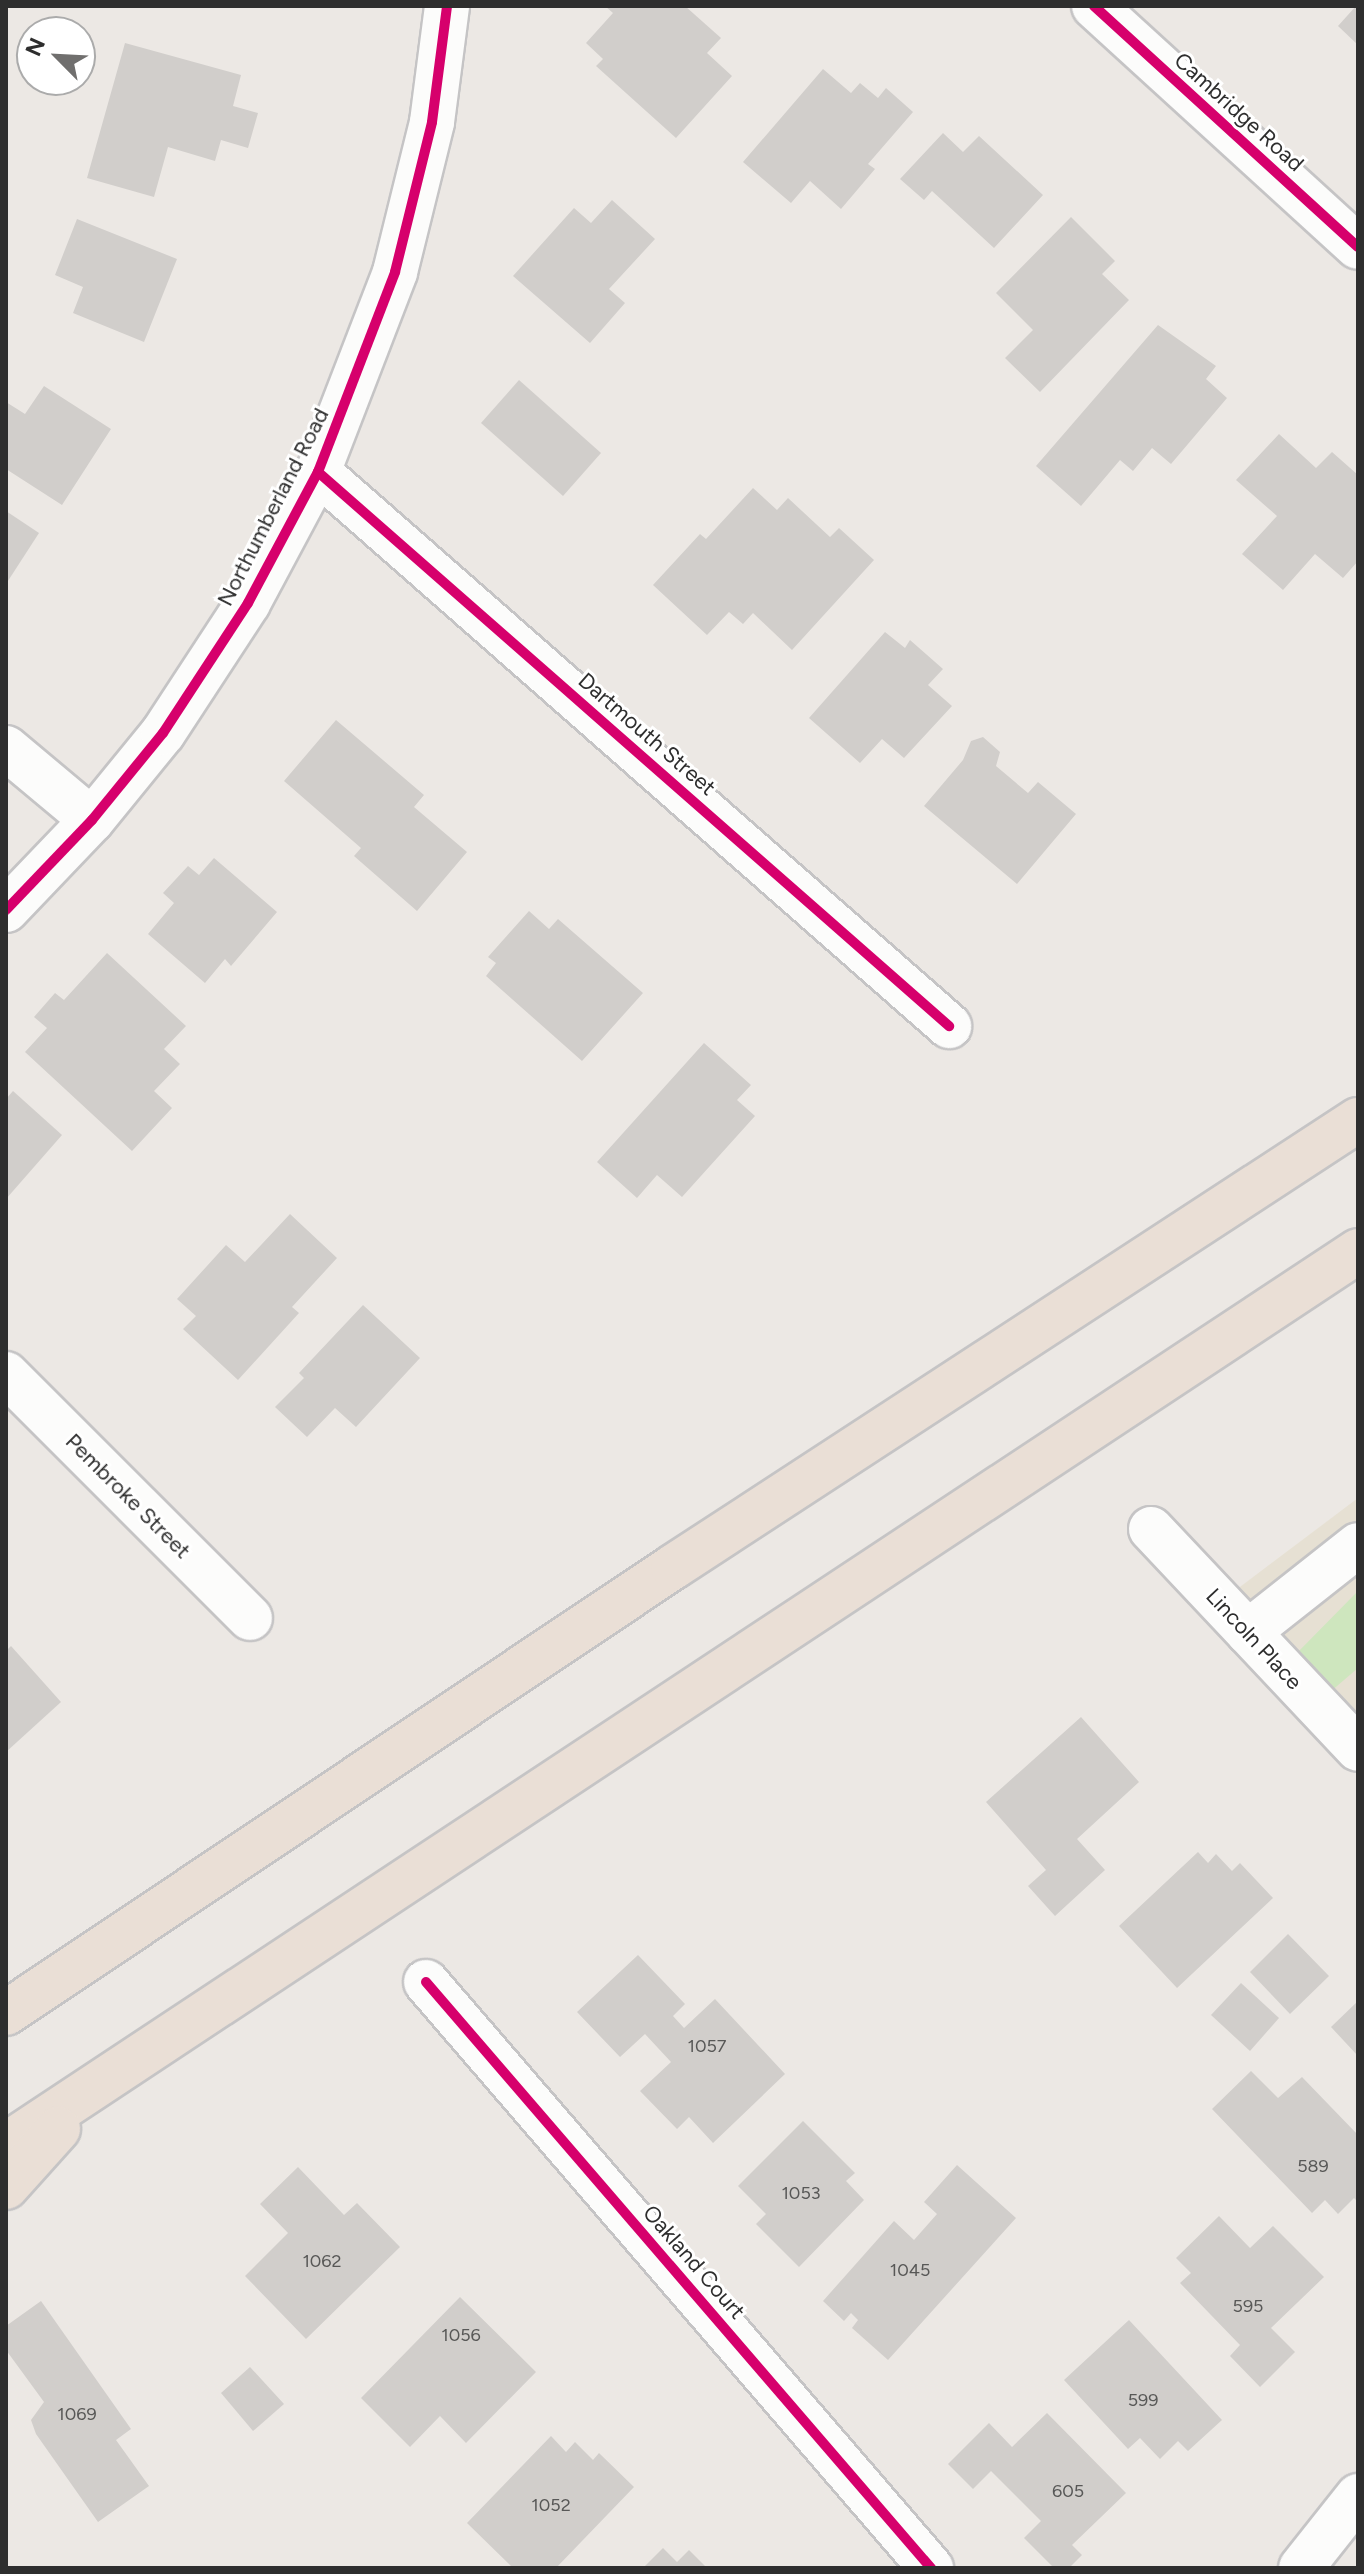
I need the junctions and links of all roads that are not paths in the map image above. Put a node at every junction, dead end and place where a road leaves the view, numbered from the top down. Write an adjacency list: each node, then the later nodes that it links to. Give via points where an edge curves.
1 (447, 6): 4 (street, Northumberland Road, via 432,122 395,272)
2 (1094, 6): 3 (street, Cambridge Road)
3 (1358, 247)
4 (318, 472): 6 (street, Northumberland Road, via 248,603 163,733); 8 (street, Dartmouth Street)
5 (6, 748): 6 (street)
6 (92, 820): 7 (street, Northumberland Road)
7 (6, 910)
8 (949, 1026)
9 (1358, 1120): 18 (highway, via 659,1575)
10 (1358, 1251): 19 (highway)
11 (6, 1374): 14 (street, Pembroke Street)
12 (1151, 1529): 15 (street, Lincoln Place)
13 (1358, 1545): 15 (street)
14 (250, 1618)
15 (1248, 1632): 16 (street, Lincoln Place)
16 (1355, 1739)
17 (426, 1982): 23 (street, Oakland Court)
18 (6, 2013)
19 (96, 2085): 20 (highway); 21 (highway)
20 (6, 2145)
21 (6, 2187)
22 (1358, 2496): 24 (street)
23 (931, 2568)
24 (1301, 2568)

